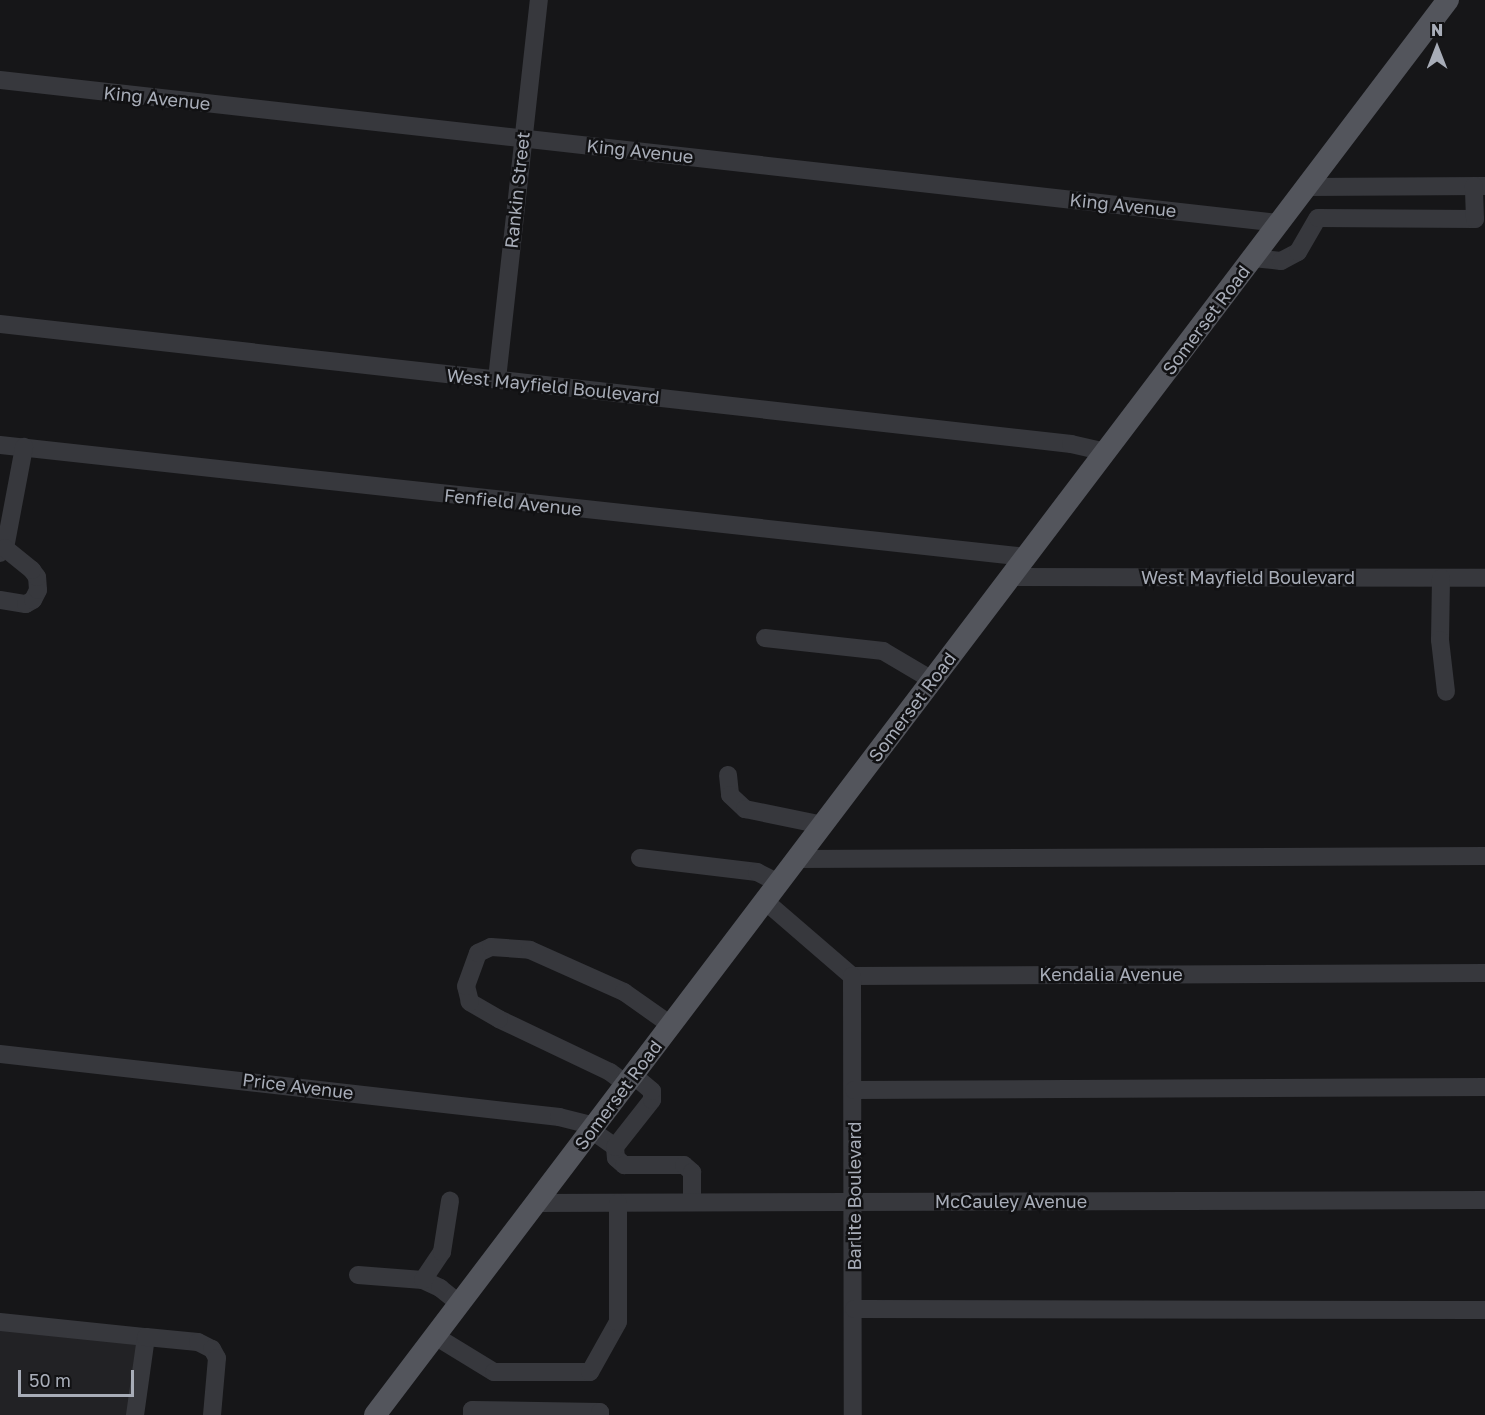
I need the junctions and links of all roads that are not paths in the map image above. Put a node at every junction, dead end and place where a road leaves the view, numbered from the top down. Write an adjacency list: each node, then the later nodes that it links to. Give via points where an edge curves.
1 (539, 0): 4 (street, Rankin Street)
2 (1448, 0): 6 (main road, Somerset Road)
3 (0, 80): 4 (street, King Avenue)
4 (523, 138): 7 (street, King Avenue); 10 (street, Rankin Street)
5 (1480, 186): 6 (street); 8 (street, via 1475,219 1318,218 1298,252 1281,261)
6 (1307, 187): 7 (main road, Somerset Road)
7 (1279, 223): 8 (main road, Somerset Road)
8 (1253, 258): 13 (main road, Somerset Road)
9 (0, 324): 10 (street, West Mayfield Boulevard)
10 (497, 379): 13 (street, West Mayfield Boulevard, via 1071,444)
11 (0, 445): 12 (street, Fenfield Avenue)
12 (24, 447): 14 (street); 15 (street, Fenfield Avenue)
13 (1106, 452): 15 (main road, Somerset Road)
14 (2, 551): 19 (street, via 32,570 38,590 26,604)
15 (1026, 557): 16 (main road, Somerset Road)
16 (1011, 576): 17 (street, West Mayfield Boulevard); 21 (main road, Somerset Road)
17 (1441, 578): 18 (street, West Mayfield Boulevard); 22 (street, via 1440,640)
18 (1485, 578)
19 (0, 600)
20 (765, 638): 21 (street, via 883,651)
21 (932, 680): 24 (main road, Somerset Road)
22 (1446, 692)
23 (728, 776): 24 (street, via 730,795 745,809)
24 (823, 825): 27 (main road, Somerset Road)
25 (1485, 856): 27 (street)
26 (640, 858): 28 (street, via 757,872)
27 (797, 859): 28 (main road, Somerset Road)
28 (772, 892): 30 (street); 31 (main road, Somerset Road)
29 (1485, 973): 30 (street, Kendalia Avenue)
30 (852, 976): 35 (street, Barlite Boulevard)
31 (671, 1025): 33 (main road, Somerset Road); 33 (street, via 624,992 530,950 491,947 478,954 466,986 470,1002)
32 (0, 1054): 36 (street, Price Avenue, via 559,1117)
33 (630, 1079): 36 (main road, Somerset Road); 37 (street, via 652,1091 652,1100)
34 (1485, 1087): 35 (street)
35 (854, 1090): 41 (street, Barlite Boulevard)
36 (593, 1128): 37 (street); 42 (main road, Somerset Road)
37 (615, 1147): 40 (street, via 616,1158 624,1165 684,1165 692,1172)
38 (1485, 1200): 41 (street, McCauley Avenue)
39 (450, 1201): 45 (street, via 442,1252)
40 (692, 1202): 41 (street, McCauley Avenue); 43 (street, McCauley Avenue)
41 (854, 1202): 47 (street, Barlite Boulevard)
42 (536, 1203): 43 (street, McCauley Avenue); 46 (main road, Somerset Road)
43 (618, 1203): 50 (street, via 618,1322 590,1372 494,1372)
44 (358, 1275): 45 (street)
45 (423, 1280): 46 (street)
46 (460, 1304): 50 (main road, Somerset Road)
47 (854, 1309): 48 (street); 57 (street, Barlite Boulevard)
48 (1485, 1310)
49 (0, 1322): 51 (street)
50 (435, 1336): 54 (main road, Somerset Road)
51 (146, 1337): 52 (street); 53 (street, via 198,1342 212,1349 217,1358)
52 (135, 1415)
53 (212, 1415)
54 (375, 1415)
55 (472, 1415): 56 (street, via 472,1410)
56 (600, 1415)
57 (853, 1415)

